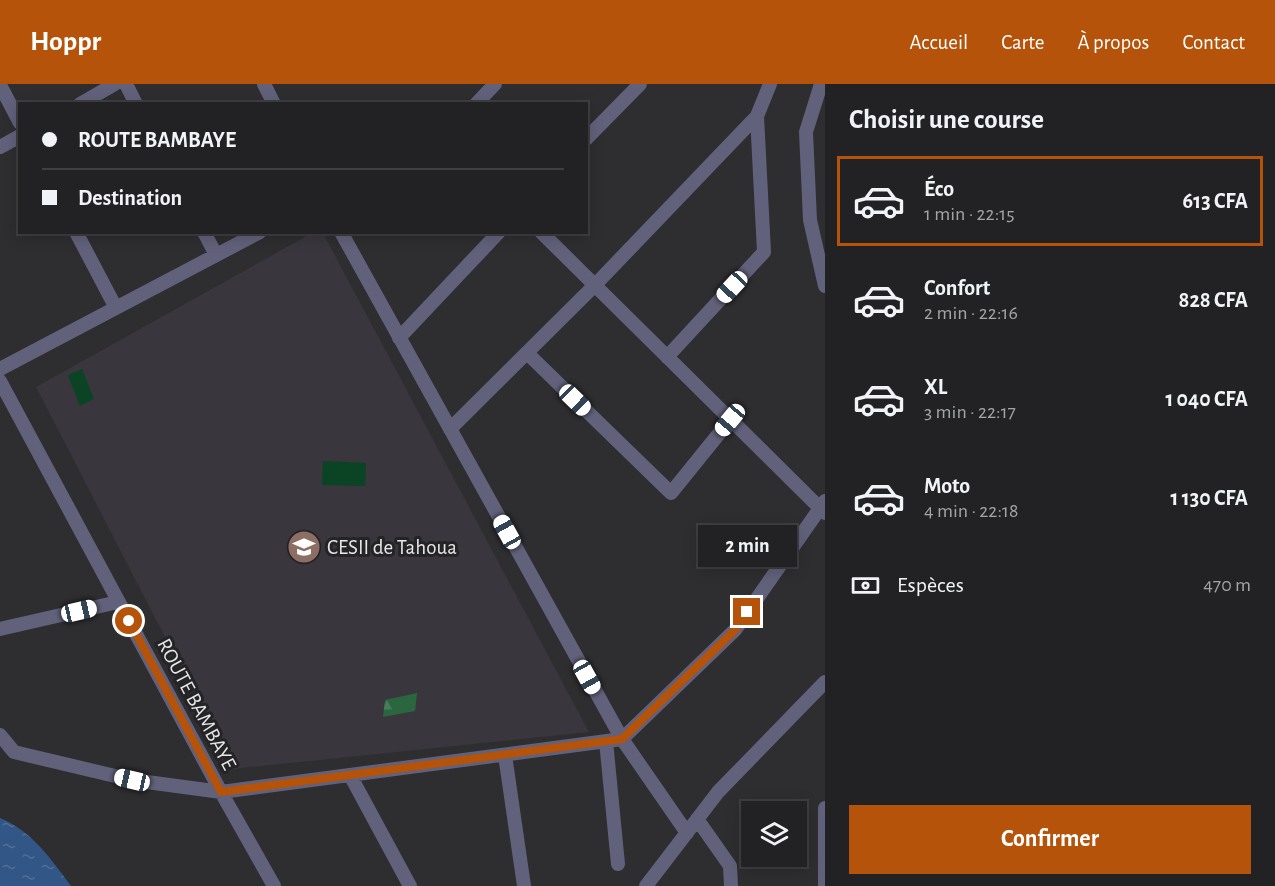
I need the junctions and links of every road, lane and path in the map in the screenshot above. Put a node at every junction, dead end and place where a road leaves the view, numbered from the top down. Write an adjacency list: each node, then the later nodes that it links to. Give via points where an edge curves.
1 (115, 84): 9 (street)
2 (126, 84): 10 (street)
3 (264, 84): 11 (street)
4 (495, 84): 12 (street)
5 (640, 84): 16 (street)
6 (770, 84): 13 (street)
7 (821, 84): 26 (street, via 806,132 810,219)
8 (0, 86): 14 (street)
9 (84, 102)
10 (135, 102)
11 (273, 102)
12 (478, 102)
13 (757, 116): 25 (street); 30 (street, via 764,252)
14 (18, 119)
15 (18, 137): 17 (street)
16 (588, 137)
17 (0, 147)
18 (77, 234): 27 (street)
19 (205, 234): 24 (street)
20 (256, 234): 24 (street)
21 (342, 234): 28 (street)
22 (497, 234): 28 (street)
23 (543, 234): 25 (street)
24 (216, 255): 27 (street)
25 (595, 285): 29 (street); 30 (street)
26 (825, 286)
27 (116, 308): 31 (street)
28 (399, 338): 34 (street)
29 (527, 353): 33 (street, via 670,493); 34 (street)
30 (667, 357): 33 (street)
31 (0, 369)
32 (0, 381): 36 (street, ROUTE BAMBAYE)
33 (730, 420): 35 (street)
34 (450, 429): 40 (street)
35 (823, 508): 40 (street, via 735,630)
36 (118, 602): 37 (street); 44 (street, ROUTE BAMBAYE)
37 (0, 629)
38 (825, 682): 46 (street, via 718,792)
39 (0, 735): 44 (street, via 14,752 132,780)
40 (622, 739): 41 (street); 47 (street)
41 (606, 741): 42 (street); 48 (street)
42 (506, 755): 43 (street); 51 (street)
43 (350, 775): 44 (street); 50 (street)
44 (221, 792): 49 (street, ROUTE BAMBAYE)
45 (825, 808): 54 (street)
46 (697, 819): 47 (street); 53 (street, via 730,867)
47 (687, 832): 52 (street)
48 (618, 864)
49 (274, 886)
50 (410, 886)
51 (524, 886)
52 (646, 886)
53 (731, 886)
54 (825, 886)

